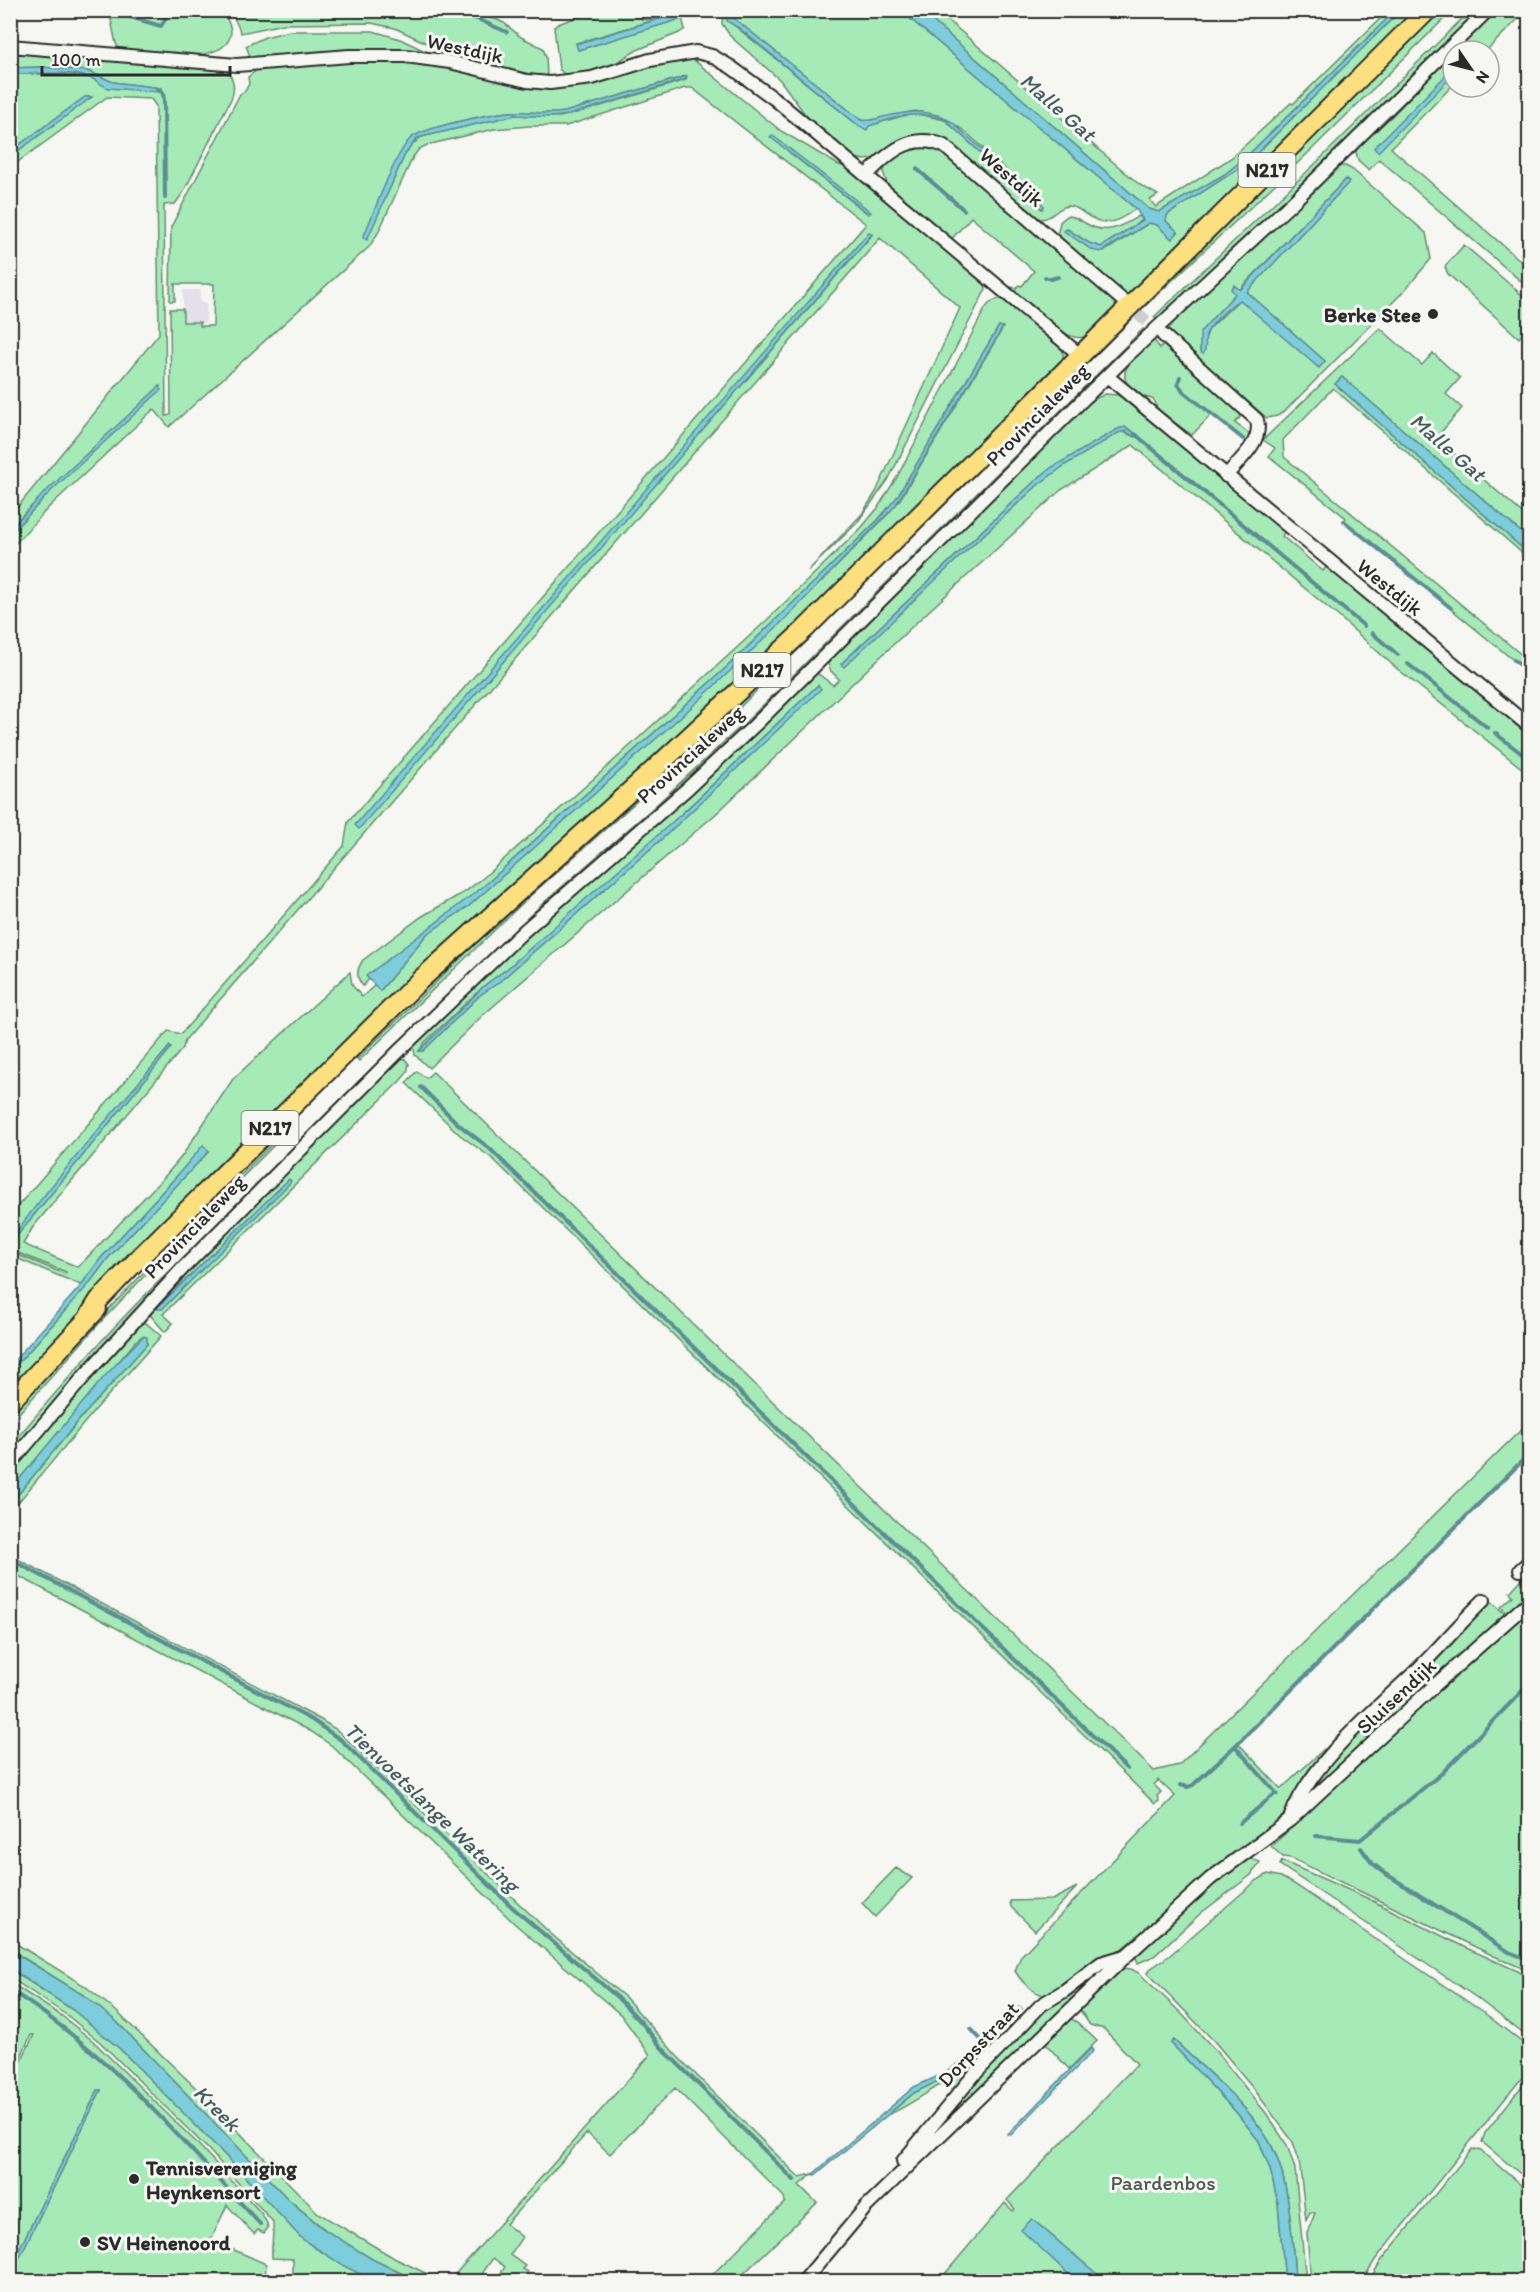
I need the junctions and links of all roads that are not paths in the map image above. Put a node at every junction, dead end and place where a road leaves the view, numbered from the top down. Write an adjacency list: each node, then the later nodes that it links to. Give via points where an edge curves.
1 (1428, 10): 7 (main road, Provincialeweg / N217)
2 (1488, 10): 8 (street, Provincialeweg, via 1309,187)
3 (10, 46): 4 (street, Westdijk, via 237,65 406,56 550,83 592,78 668,56 701,52 749,79)
4 (867, 176): 5 (street, Westdijk, via 904,144 928,141 944,146); 7 (street, Westdijk)
5 (1120, 299)
6 (1163, 335): 9 (street, via 1257,420 1259,431 1255,441)
7 (1081, 356): 11 (main road, Provincialeweg / N217, via 804,630 459,946 408,1003 89,1316)
8 (1107, 376): 9 (street, Westdijk); 12 (street, Provincialeweg, via 729,750 517,938 360,1089 170,1282)
9 (1226, 476): 10 (street, Westdijk)
10 (1530, 727)
11 (10, 1402)
12 (10, 1464)
13 (1484, 1600): 15 (street, Sluisendijk, via 1331,1755 1300,1798)
14 (1530, 1601): 15 (street, Sluisendijk)
15 (1290, 1820): 16 (street, Sluisendijk, via 1210,1879)
16 (1126, 1956): 17 (street, Sluisendijk); 18 (street, Dorpsstraat, via 1101,1963 1041,2005 963,2088)
17 (1071, 2008): 18 (street, Dorpsstraat)
18 (884, 2189): 19 (street, Dorpsstraat)
19 (803, 2282)

